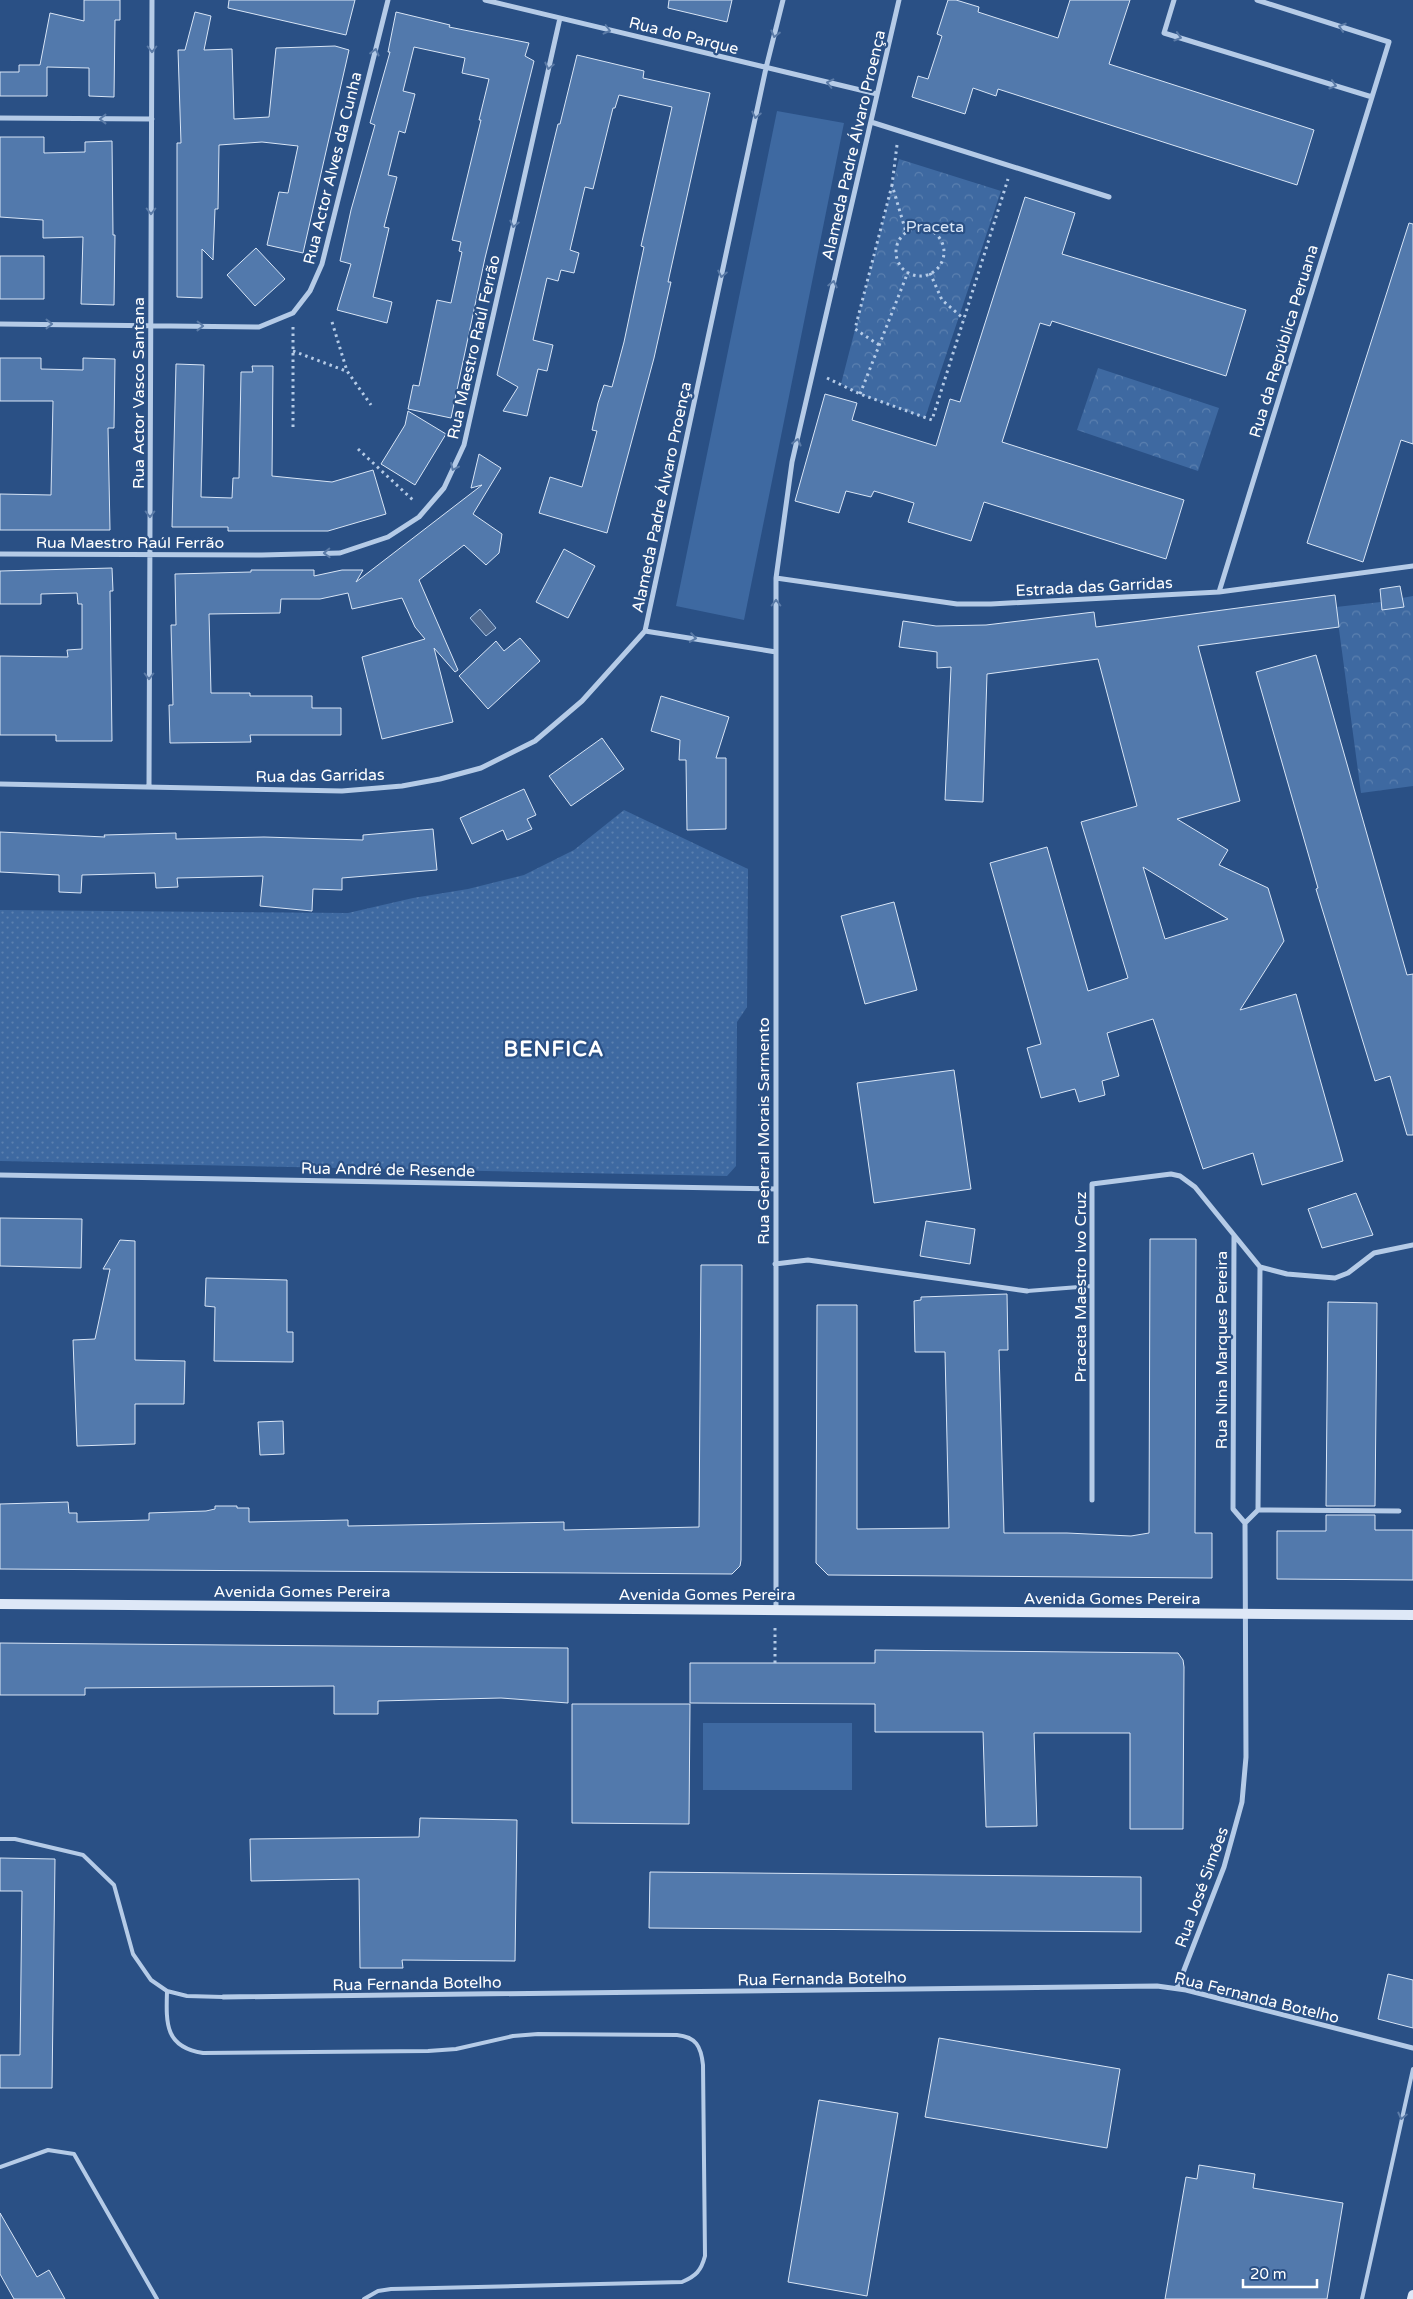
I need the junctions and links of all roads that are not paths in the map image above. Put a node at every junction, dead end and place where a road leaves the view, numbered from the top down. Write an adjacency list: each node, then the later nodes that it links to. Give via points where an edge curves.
1 (152, 0): 13 (street, Rua Actor Vasco Santana, one-way to 13)
2 (388, 0): 17 (street, Rua Actor Alves da Cunha, one-way to 2, via 259,327 293,313 310,291 322,264)
3 (485, 0): 8 (street, Rua do Parque)
4 (783, 0): 9 (street, Alameda Padre Álvaro Proença, one-way to 9)
5 (899, 0): 10 (street, Alameda Padre Álvaro Proença)
6 (1174, 0): 11 (street, one-way to 11, via 1164,33)
7 (1257, 0): 11 (street, Rua da República Peruana, one-way to 7, via 1389,42)
8 (560, 18): 9 (street, Rua do Parque, one-way to 9); 19 (street, Rua Maestro Raúl Ferrão, one-way to 19, via 464,445 444,488 419,517 388,537 340,553)
9 (766, 68): 10 (street, Rua do Parque, one-way to 9); 23 (street, Alameda Padre Álvaro Proença, one-way to 23)
10 (877, 94): 14 (street, Alameda Padre Álvaro Proença)
11 (1372, 97): 22 (street, Rua da República Peruana)
12 (0, 118): 13 (street, one-way to 12)
13 (152, 119): 17 (street, Rua Actor Vasco Santana, one-way to 17)
14 (871, 122): 15 (street); 21 (street, Alameda Padre Álvaro Proença, one-way to 14, via 792,462)
15 (1109, 197)
16 (0, 324): 17 (street, Rua Actor Alves da Cunha, one-way to 17)
17 (151, 325): 19 (street, Rua Actor Vasco Santana, one-way to 19)
18 (0, 554): 19 (street, Rua Maestro Raúl Ferrão)
19 (150, 555): 26 (street, Rua Actor Vasco Santana, one-way to 26)
20 (1413, 566): 22 (street, Estrada das Garridas)
21 (776, 578): 22 (street, Estrada das Garridas, via 957,604); 24 (street, Alameda Padre Álvaro Proença, one-way to 21)
22 (1219, 592)
23 (645, 631): 24 (street, Alameda Padre Álvaro Proença, one-way to 24); 26 (street, Rua das Garridas, via 582,701 535,740 481,768 440,780 342,790)
24 (776, 652): 28 (street, Rua General Morais Sarmento)
25 (0, 784): 26 (street, Rua das Garridas)
26 (149, 786)
27 (0, 1175): 28 (street, Rua André de Resende)
28 (776, 1189): 31 (street, Rua General Morais Sarmento)
29 (1234, 1236): 32 (street, Rua Nina Marques Pereira); 33 (street, Praceta Maestro Ivo Cruz, via 1195,1187 1180,1176 1161,1175 1092,1184); 38 (street, Rua Nina Marques Pereira, via 1233,1509)
30 (1413, 1244): 32 (street, via 1374,1253 1336,1278 1287,1274)
31 (775, 1264): 34 (street, via 808,1260); 40 (street, Rua General Morais Sarmento)
32 (1260, 1267): 36 (street)
33 (1092, 1286): 34 (lane); 35 (street, Praceta Maestro Ivo Cruz)
34 (1027, 1292)
35 (1092, 1500)
36 (1258, 1510): 37 (street); 38 (street)
37 (1399, 1511)
38 (1245, 1523): 41 (street)
39 (0, 1604): 40 (street, Avenida Gomes Pereira)
40 (776, 1610): 41 (street, Avenida Gomes Pereira)
41 (1244, 1614): 42 (street, Avenida Gomes Pereira); 44 (street, Rua José Simões, via 1246,1757 1242,1802 1224,1867)
42 (1413, 1615)
43 (0, 1839): 45 (lane, via 15,1839 83,1855 114,1885 133,1954 151,1980)
44 (1177, 1988): 46 (street, Rua Fernanda Botelho); 47 (street, Rua Fernanda Botelho)
45 (166, 1991): 46 (lane); 51 (lane, via 166,2018 170,2034 189,2051 203,2053 428,2051 538,2034 677,2035 694,2039 699,2046 703,2065 705,2256 699,2273 693,2278 682,2282 391,2289 378,2291)
46 (223, 1998)
47 (1413, 2048)
48 (1413, 2069): 52 (lane, one-way to 52)
49 (0, 2167): 50 (lane, via 48,2150 74,2154)
50 (156, 2299)
51 (364, 2299)
52 (1362, 2299)

